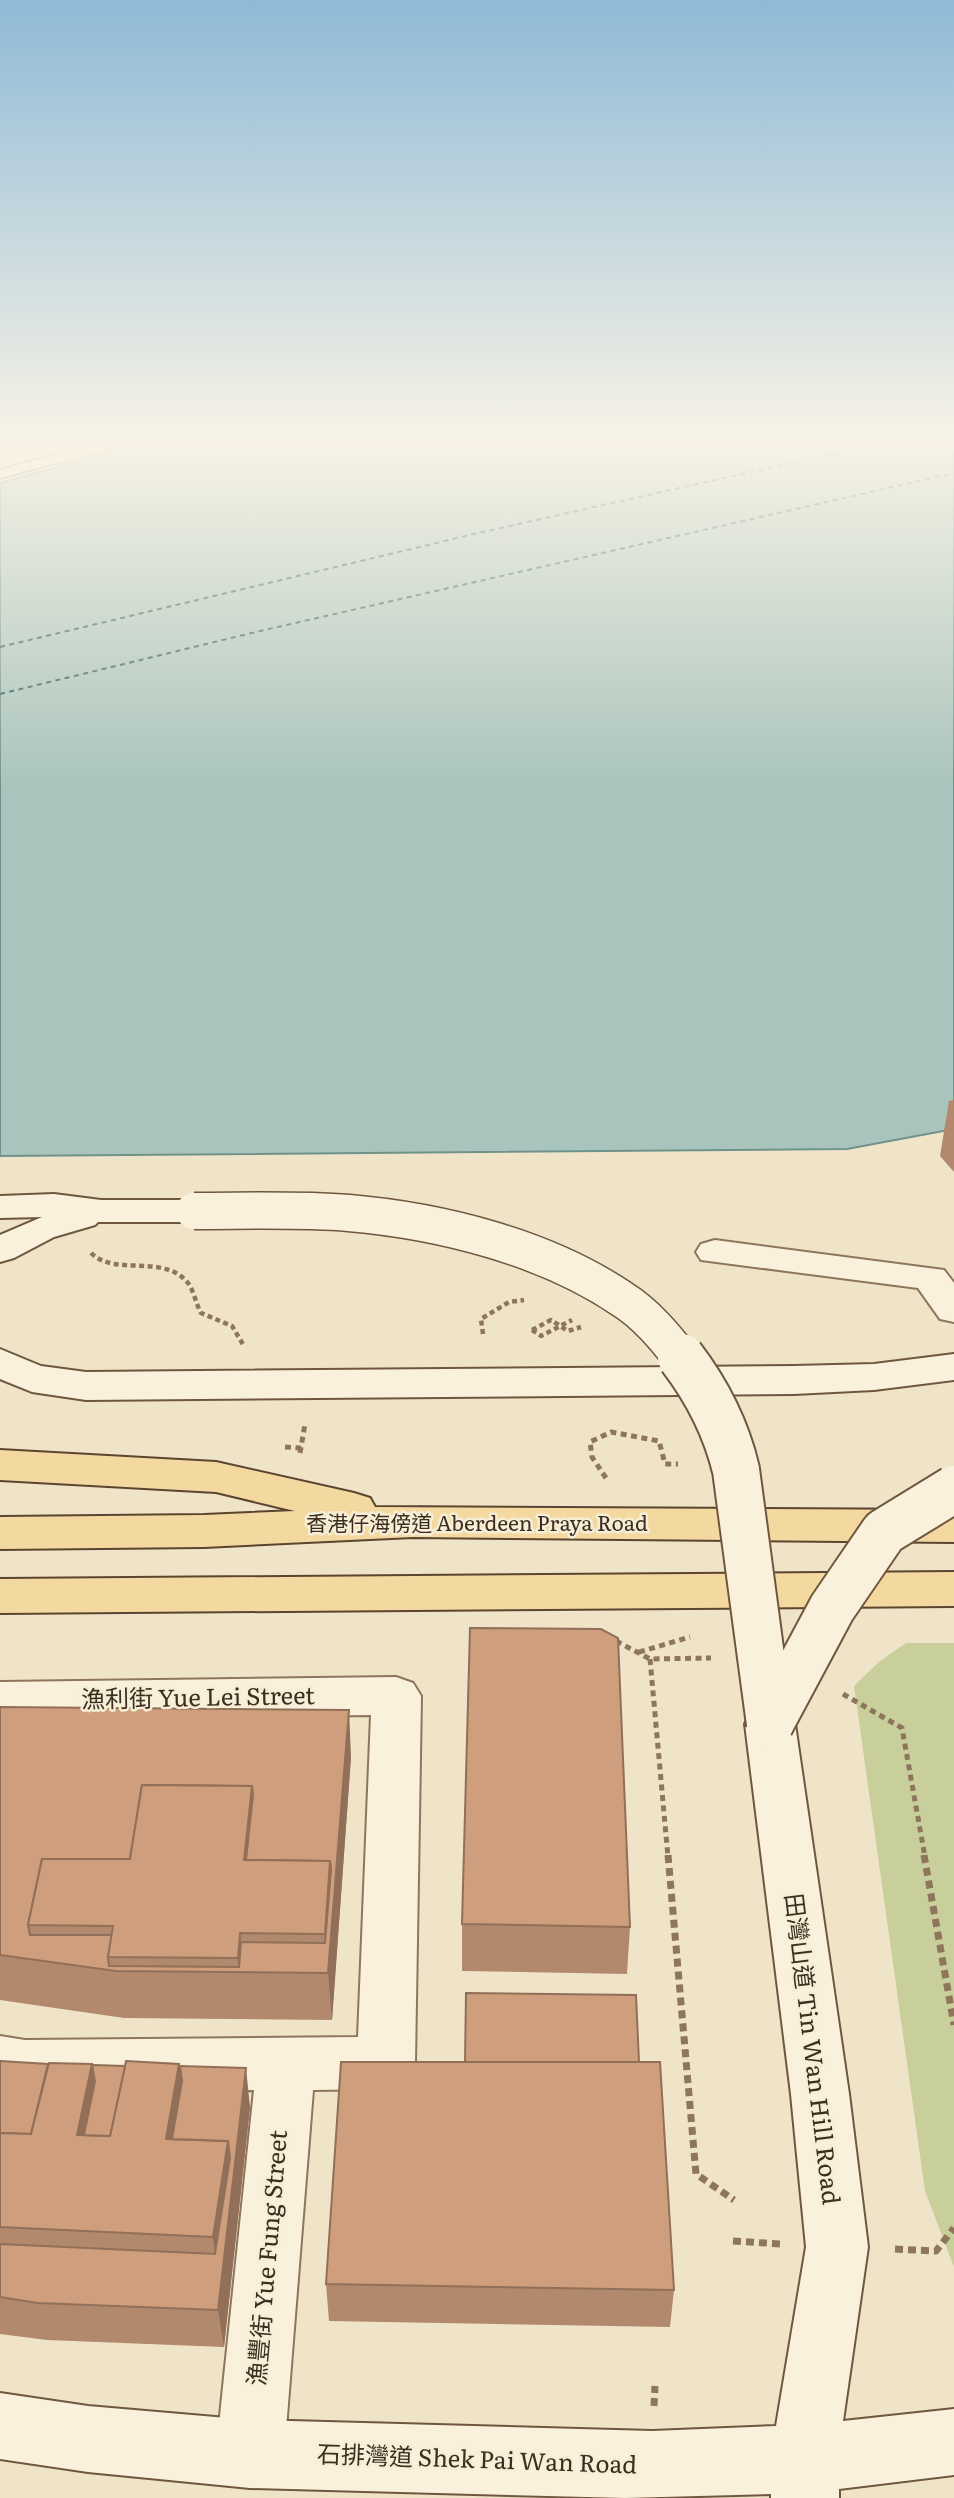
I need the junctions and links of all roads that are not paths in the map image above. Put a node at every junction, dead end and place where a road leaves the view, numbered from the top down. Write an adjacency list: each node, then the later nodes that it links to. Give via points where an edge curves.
1 (0, 1207): 2 (main road, via 54,1205)
2 (101, 1229): 3 (main road, via 41,1229); 16 (main road, 田灣山道 Tin Wan Hill Road, bridge, via 194,1211 366,1215 425,1224 537,1258 625,1300 671,1344 713,1407 731,1450)
3 (0, 1250)
4 (715, 1252): 5 (main road, via 930,1278)
5 (954, 1311)
6 (0, 1362): 7 (main road, via 32,1378 86,1387 794,1380)
7 (954, 1367)
8 (0, 1465): 10 (main road, via 216,1477)
9 (954, 1489): 16 (main road, bridge, via 884,1532 832,1608)
10 (413, 1521): 11 (main road, 香港仔海傍道 Aberdeen Praya Road); 12 (main road, 香港仔海傍道 Aberdeen Praya Road, via 204,1531)
11 (954, 1526)
12 (0, 1533)
13 (954, 1589): 14 (main road)
14 (0, 1597)
15 (0, 1701): 18 (main road, 漁利街 Yue Lei Street, via 396,1696 386,2063)
16 (770, 1724): 22 (main road, 田灣山道 Tin Wan Hill Road, via 837,2247)
17 (0, 2062): 18 (main road, via 26,2066)
18 (286, 2063): 21 (main road, 漁豐街 Yue Fung Street)
19 (0, 2426): 21 (main road, 石排灣道 Shek Pai Wan Road)
20 (954, 2442): 22 (main road, 石排灣道 Shek Pai Wan Road)
21 (250, 2454): 22 (main road, 石排灣道 Shek Pai Wan Road, via 652,2465)
22 (804, 2479)

